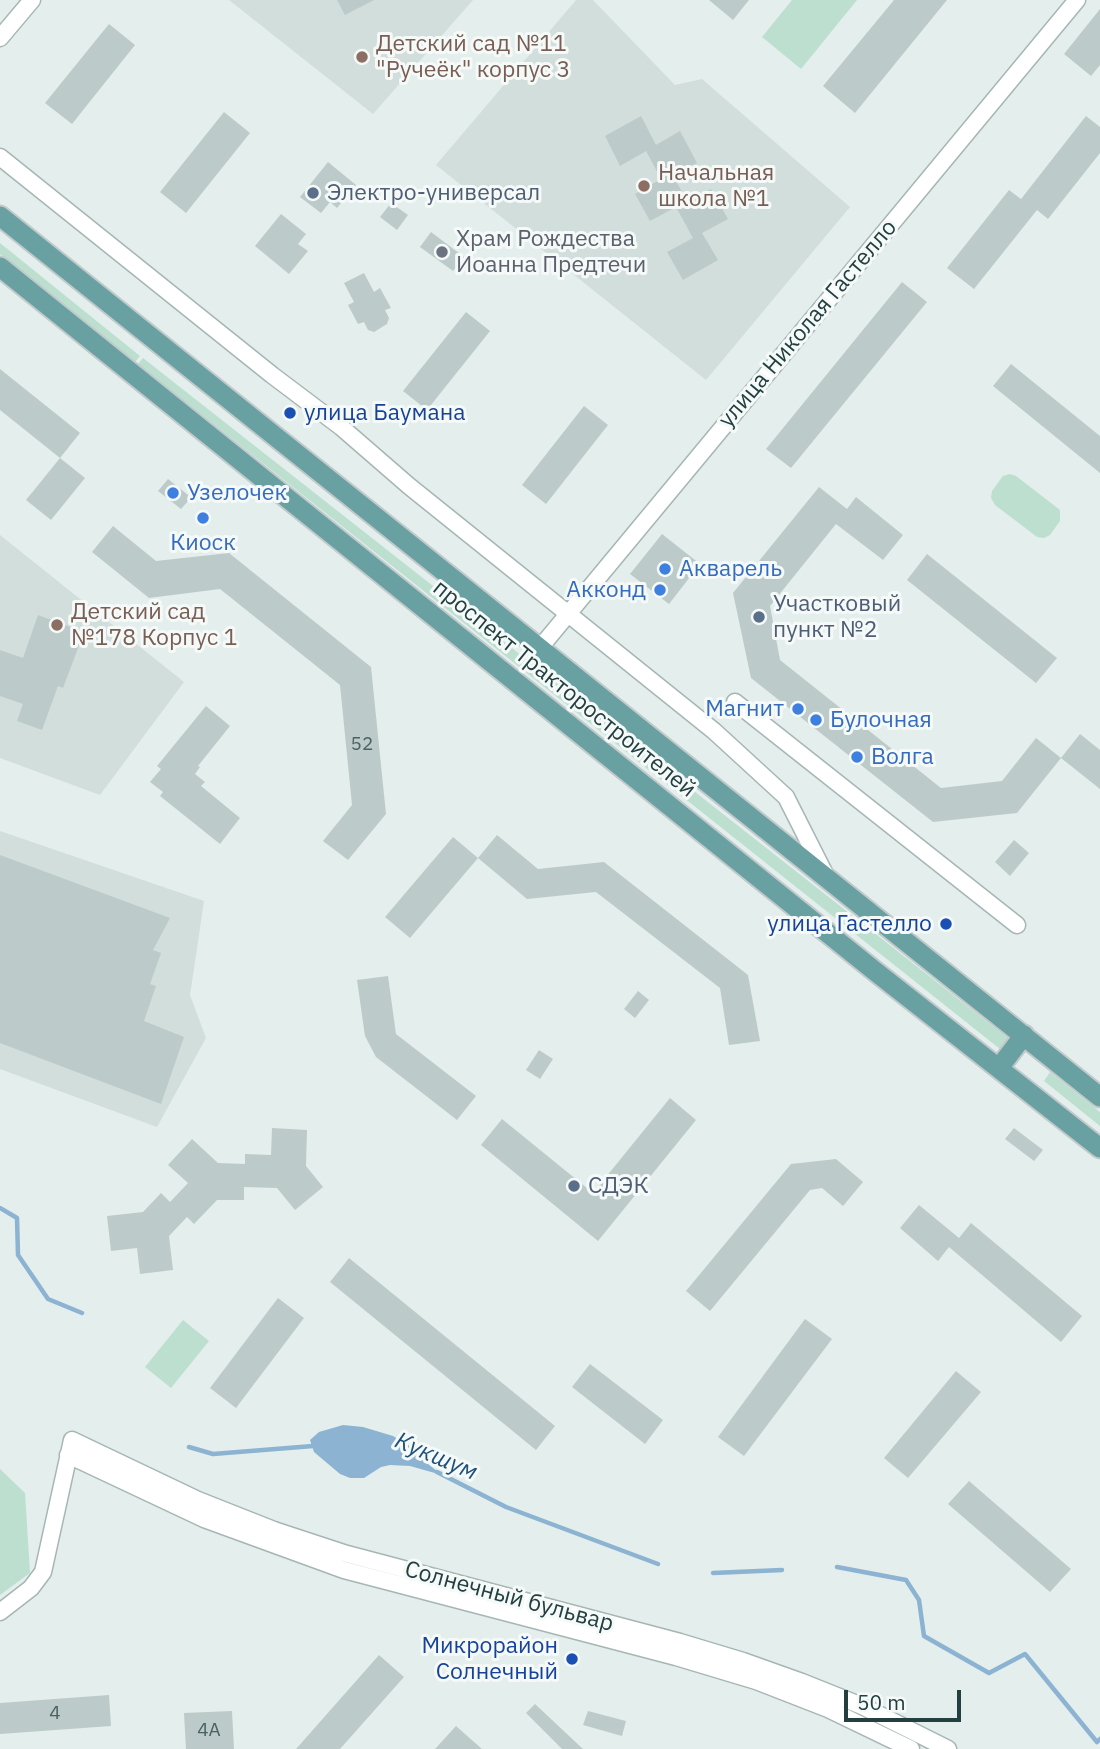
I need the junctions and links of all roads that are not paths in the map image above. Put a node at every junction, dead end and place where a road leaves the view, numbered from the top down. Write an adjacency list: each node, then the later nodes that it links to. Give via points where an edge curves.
1 (32, 0): 3 (street)
2 (1077, 0): 7 (street, улица Николая Гастелло)
3 (0, 38)
4 (0, 157): 7 (street)
5 (0, 216): 8 (main road, проспект Тракторостроителей)
6 (0, 267): 13 (main road, проспект Тракторостроителей)
7 (568, 614): 8 (street, улица Николая Гастелло); 10 (street, via 714,731 786,797)
8 (539, 649): 10 (main road, проспект Тракторостроителей)
9 (735, 702): 11 (street)
10 (826, 876): 12 (main road, проспект Тракторостроителей)
11 (1017, 925)
12 (1024, 1035): 13 (main road); 14 (main road, проспект Тракторостроителей)
13 (999, 1068): 15 (main road, проспект Тракторостроителей)
14 (1100, 1097)
15 (1100, 1148)
16 (499, 1602): 17 (street, Солнечный бульвар, via 204,1519 70,1447 43,1572 31,1588); 18 (street, Солнечный бульвар, via 756,1681); 19 (street, Солнечный бульвар, via 680,1642 755,1665 862,1706)
17 (0, 1612)
18 (911, 1749)
19 (948, 1749)

